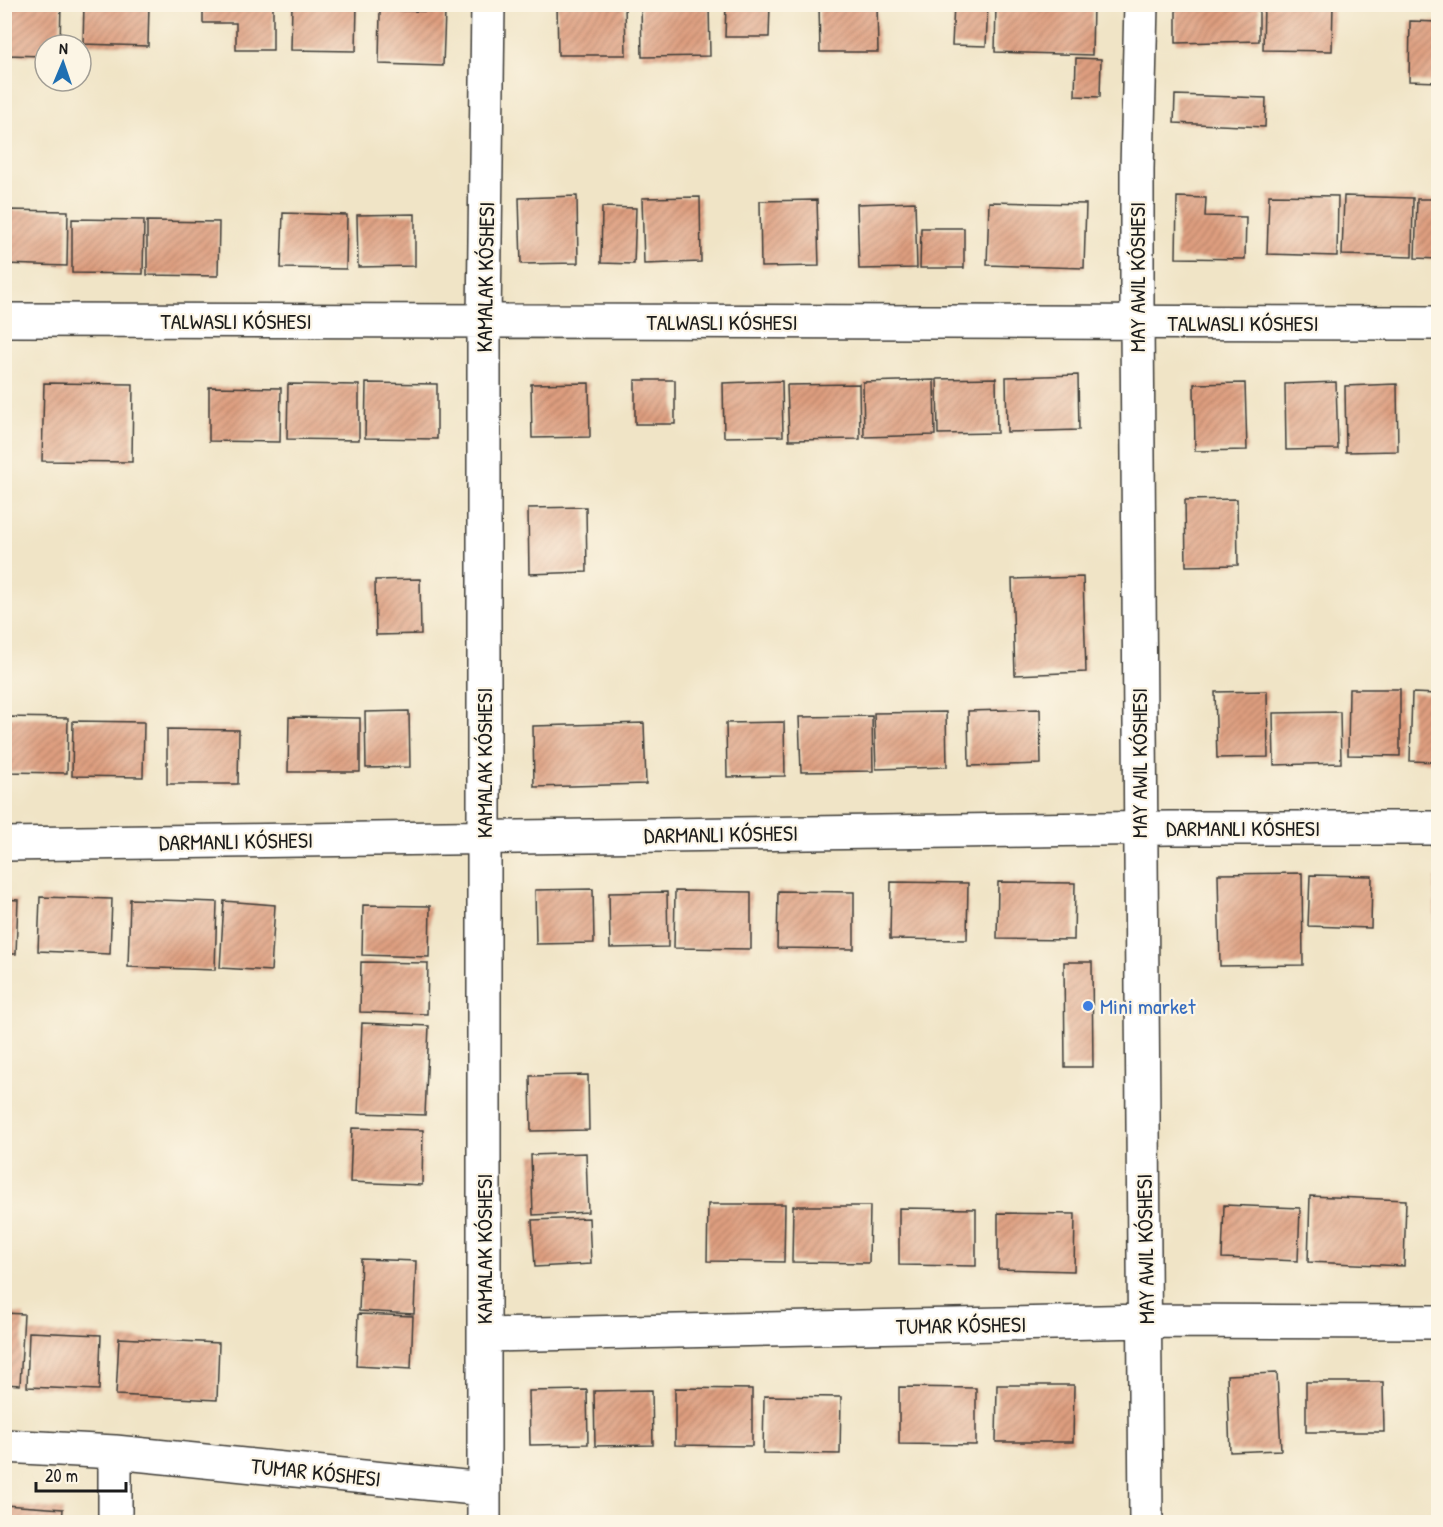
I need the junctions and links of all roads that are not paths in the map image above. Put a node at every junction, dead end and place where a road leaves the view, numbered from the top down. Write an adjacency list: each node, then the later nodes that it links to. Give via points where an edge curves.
1 (488, 4): 4 (street, KAMALAK KÓSHESI)
2 (1141, 4): 5 (street)
3 (4, 320): 4 (street)
4 (484, 321): 5 (street); 9 (street, KAMALAK KÓSHESI)
5 (1137, 323): 6 (street); 7 (street)
6 (1438, 323)
7 (1140, 828): 8 (street); 9 (street); 11 (street)
8 (1438, 828)
9 (484, 837): 10 (street); 13 (street, KAMALAK KÓSHESI)
10 (4, 844)
11 (1145, 1321): 12 (street, TUMAR KÓSHESI); 13 (street, TUMAR KÓSHESI); 19 (street)
12 (1438, 1322)
13 (484, 1335): 16 (street, KAMALAK KÓSHESI)
14 (4, 1446): 15 (street, TUMAR KÓSHESI)
15 (115, 1452): 16 (street, TUMAR KÓSHESI); 17 (street)
16 (484, 1489): 18 (street, KAMALAK KÓSHESI)
17 (115, 1522)
18 (484, 1522)
19 (1146, 1522)

